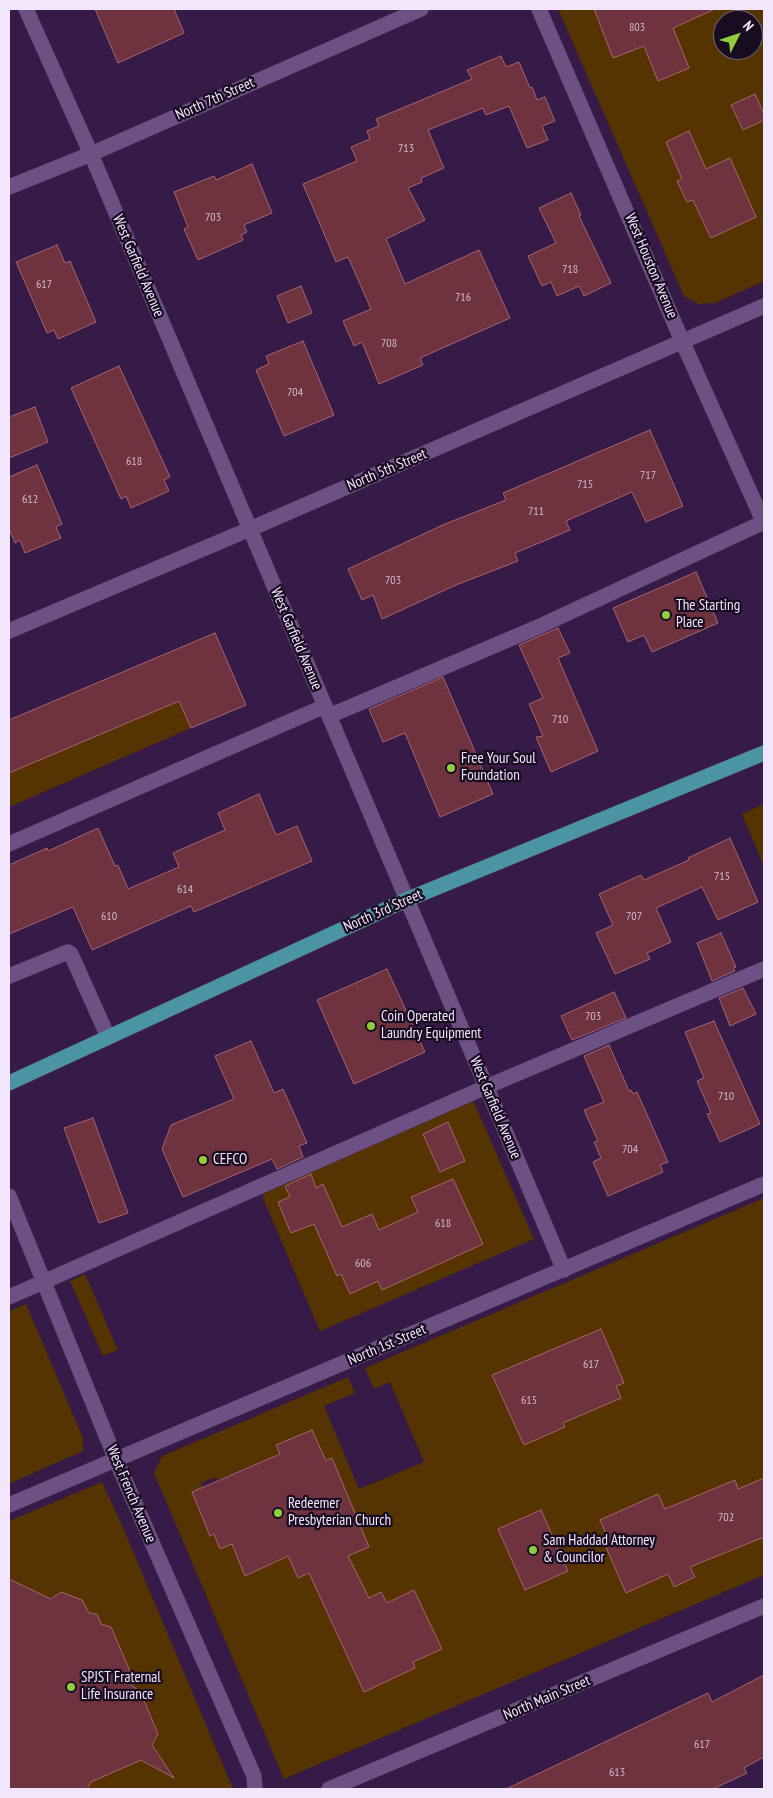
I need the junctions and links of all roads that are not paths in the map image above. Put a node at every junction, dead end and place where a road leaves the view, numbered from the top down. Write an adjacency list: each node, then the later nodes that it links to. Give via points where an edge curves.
1 (26, 9): 4 (street, West Garfield Avenue)
2 (421, 9): 4 (street, North 7th Street)
3 (539, 9): 7 (street, West Houston Avenue)
4 (91, 154): 5 (street, North 7th Street); 9 (street, West Garfield Avenue)
5 (9, 187)
6 (764, 306): 7 (street, North 5th Street)
7 (683, 342): 8 (street, West Houston Avenue); 9 (street, North 5th Street)
8 (764, 522): 11 (street, via 538,627)
9 (250, 529): 10 (street, North 5th Street); 11 (street, West Garfield Avenue)
10 (9, 631)
11 (327, 711): 13 (street); 14 (street, West Garfield Avenue)
12 (764, 753): 14 (main road, North 3rd Street)
13 (9, 844)
14 (406, 900): 17 (main road, North 3rd Street); 19 (street, West Garfield Avenue)
15 (764, 969): 19 (street)
16 (9, 976): 17 (street, via 68,952)
17 (108, 1037): 18 (main road, North 3rd Street)
18 (9, 1083)
19 (486, 1087): 22 (street, West Garfield Avenue); 23 (street)
20 (764, 1184): 22 (street, North 1st Street)
21 (9, 1196): 23 (street, West French Avenue)
22 (564, 1270): 25 (street, North 1st Street)
23 (43, 1283): 24 (street); 25 (street, West French Avenue)
24 (9, 1297)
25 (116, 1460): 26 (street, North 1st Street); 29 (street, West French Avenue, via 254,1776)
26 (9, 1505)
27 (764, 1606): 28 (street, North Main Street)
28 (344, 1786): 30 (street, North Main Street)
29 (255, 1789)
30 (329, 1789)

